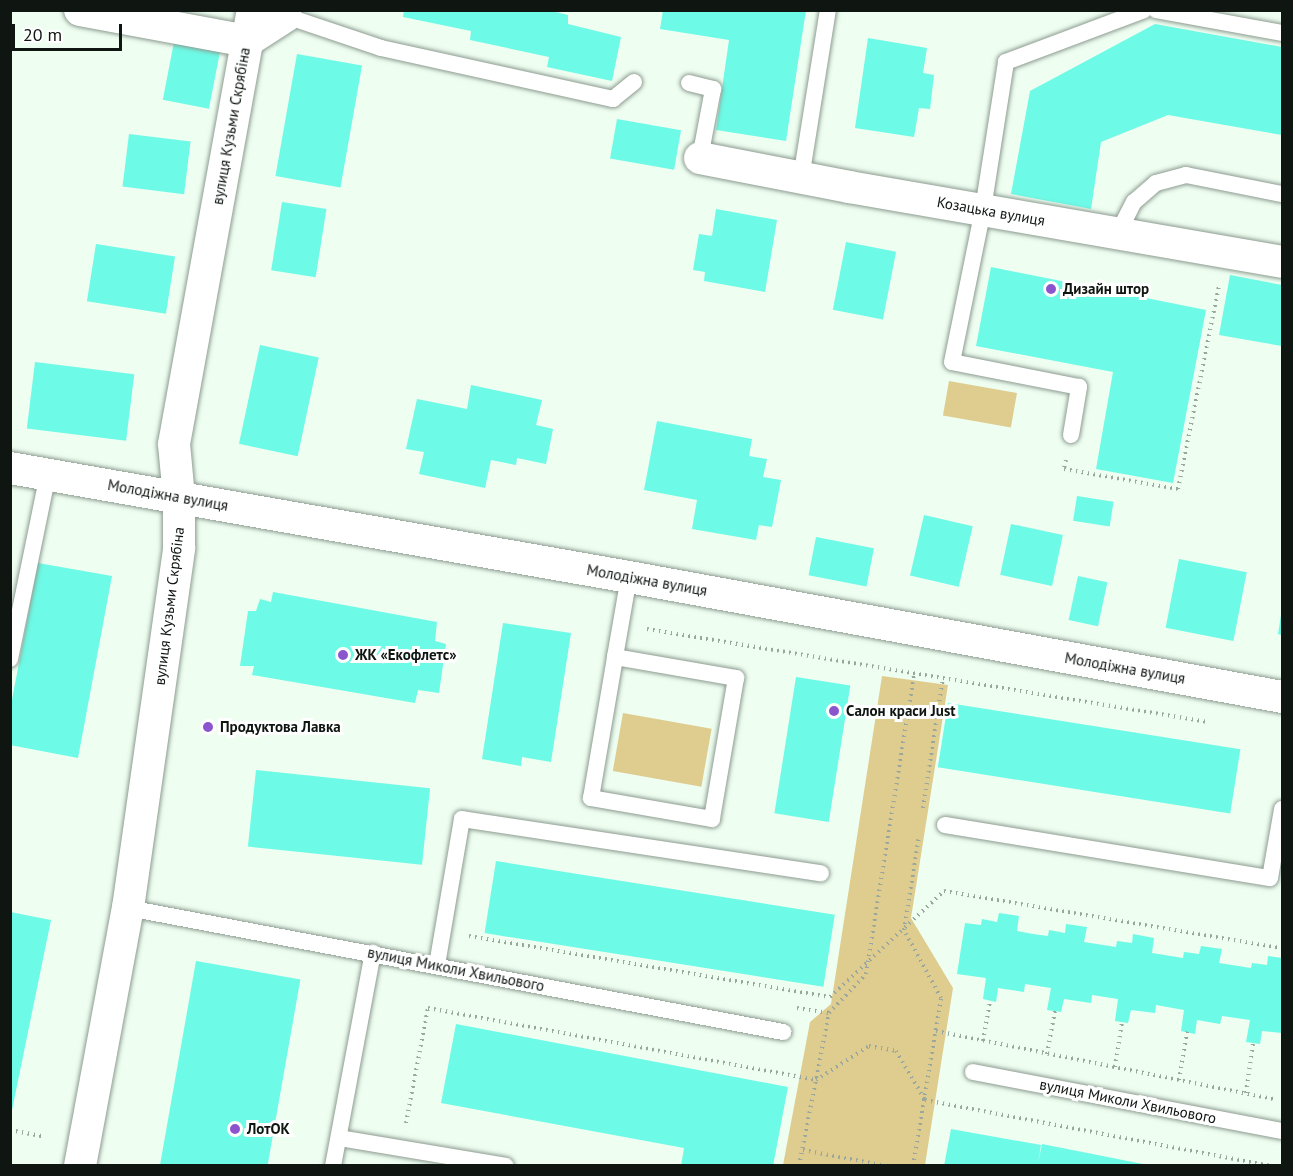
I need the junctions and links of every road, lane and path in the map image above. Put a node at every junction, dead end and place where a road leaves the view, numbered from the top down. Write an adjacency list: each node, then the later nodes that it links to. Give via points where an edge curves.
1 (80, 10): 8 (street)
2 (253, 10): 8 (street, вулиця Кузьми Скрябіна)
3 (828, 10): 12 (lane)
4 (1144, 10): 14 (lane, via 1006,62)
5 (1156, 10): 7 (lane)
6 (286, 16): 8 (street); 9 (lane, via 381,48 613,99)
7 (1282, 33)
8 (247, 41): 21 (street, вулиця Кузьми Скрябіна, via 174,444)
9 (634, 82)
10 (689, 83): 11 (lane, via 713,89)
11 (700, 158): 12 (street, Козацька вулиця)
12 (801, 178): 14 (street, Козацька вулиця)
13 (1282, 194): 15 (lane, via 1186,175 1156,183 1134,202)
14 (982, 209): 15 (street, Козацька вулиця); 18 (lane, via 952,362 1079,387)
15 (1118, 233): 16 (street, Козацька вулиця)
16 (1225, 252): 17 (street, Козацька вулиця); 18 (path, via 1178,489 1064,469)
17 (1282, 262)
18 (1071, 435)
19 (10, 468): 20 (street, Молодіжна вулиця)
20 (48, 474): 21 (street, Молодіжна вулиця); 25 (lane)
21 (179, 497): 22 (street, Молодіжна вулиця); 35 (street, вулиця Кузьми Скрябіна, via 179,548)
22 (629, 577): 23 (lane); 28 (street, Молодіжна вулиця)
23 (621, 624): 24 (lane); 26 (path)
24 (615, 657): 24 (lane, via 591,798 712,819 736,678)
25 (10, 659)
26 (914, 673): 27 (path); 40 (path)
27 (943, 678): 29 (path); 31 (path)
28 (1282, 697)
29 (1212, 722)
30 (1282, 809): 32 (lane, via 1270,878)
31 (922, 816)
32 (945, 825)
33 (920, 827): 36 (path)
34 (821, 873): 41 (lane, via 462,819)
35 (128, 908): 39 (lane, вулиця Миколи Хвильового); 64 (street, вулиця Кузьми Скрябіна)
36 (904, 930): 38 (path, via 944,891); 40 (path); 45 (path, via 941,998)
37 (468, 936): 40 (path, via 830,997)
38 (1282, 948)
39 (373, 953): 41 (lane, вулиця Миколи Хвильового); 61 (lane)
40 (868, 962): 53 (path, via 866,974 829,1013)
41 (437, 965): 46 (lane, вулиця Миколи Хвильового)
42 (990, 1001): 48 (path)
43 (1054, 1011): 50 (path)
44 (1122, 1022): 51 (path)
45 (936, 1031): 48 (path); 56 (path)
46 (783, 1032)
47 (1187, 1032): 54 (path)
48 (983, 1041): 50 (path)
49 (1253, 1043): 55 (path)
50 (1047, 1054): 51 (path)
51 (1115, 1067): 54 (path)
52 (973, 1072): 59 (lane, вулиця Миколи Хвильового)
53 (816, 1080): 56 (path, via 869,1047 896,1051); 62 (path, via 428,1008); 63 (path)
54 (1179, 1080): 55 (path)
55 (1245, 1093): 57 (path)
56 (925, 1100): 69 (path); 70 (path)
57 (1282, 1100)
58 (10, 1130): 60 (path)
59 (1282, 1131)
60 (42, 1136)
61 (339, 1138): 62 (lane); 65 (lane)
62 (402, 1148): 66 (lane)
63 (802, 1150): 67 (path); 68 (path)
64 (80, 1166)
65 (333, 1166)
66 (506, 1166)
67 (800, 1166)
68 (887, 1166)
69 (913, 1166)
70 (1270, 1166)

